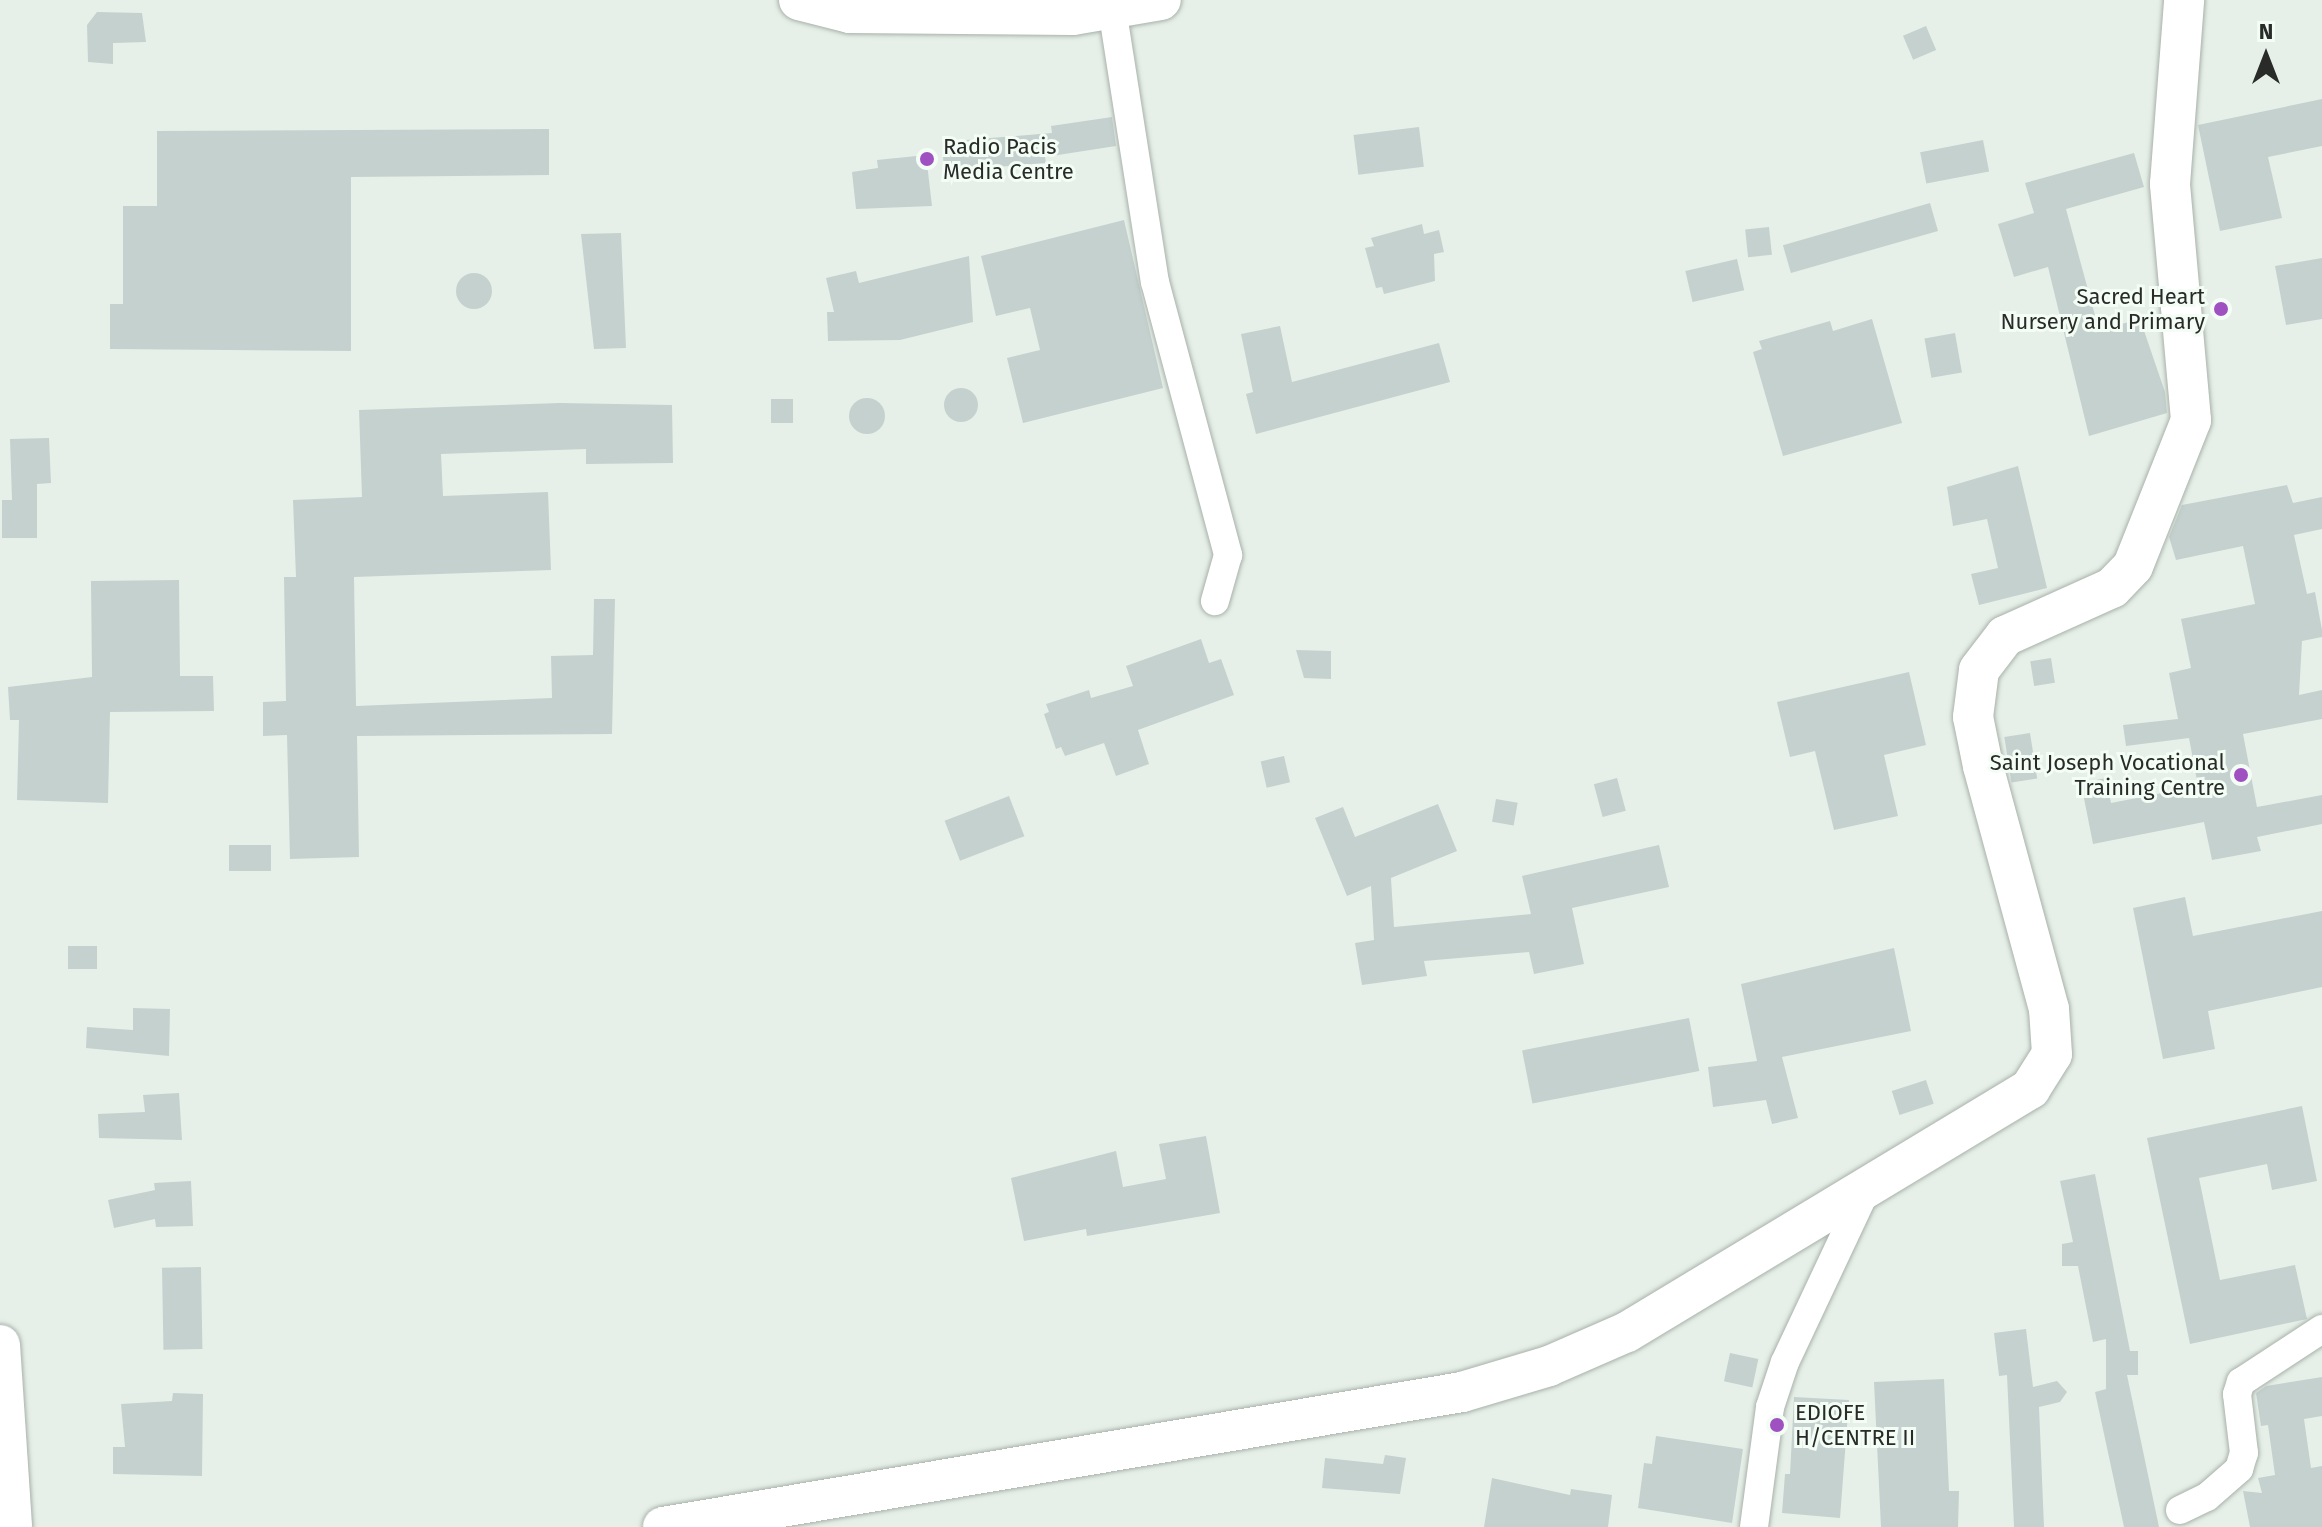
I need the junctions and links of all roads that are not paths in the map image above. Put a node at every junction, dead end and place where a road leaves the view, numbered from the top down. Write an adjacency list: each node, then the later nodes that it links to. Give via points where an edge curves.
1 (799, 0): 4 (street, via 850,13 1073,15)
2 (1161, 0): 4 (street)
3 (2184, 0): 6 (street, via 2170,184 2191,420 2133,566 2112,588 2005,636 1979,670 1973,717 2049,1009 2052,1054 2030,1089)
4 (1112, 8): 5 (street, via 1155,282 1228,555)
5 (1215, 601)
6 (1865, 1192): 11 (street, via 1627,1332 1549,1366 1462,1392); 12 (street, via 1785,1362 1770,1407)
7 (2322, 1329): 9 (street, via 2241,1382 2237,1394 2244,1453 2239,1469 2207,1497)
8 (0, 1345): 10 (street)
9 (2180, 1510)
10 (12, 1527)
11 (663, 1527)
12 (1754, 1527)

